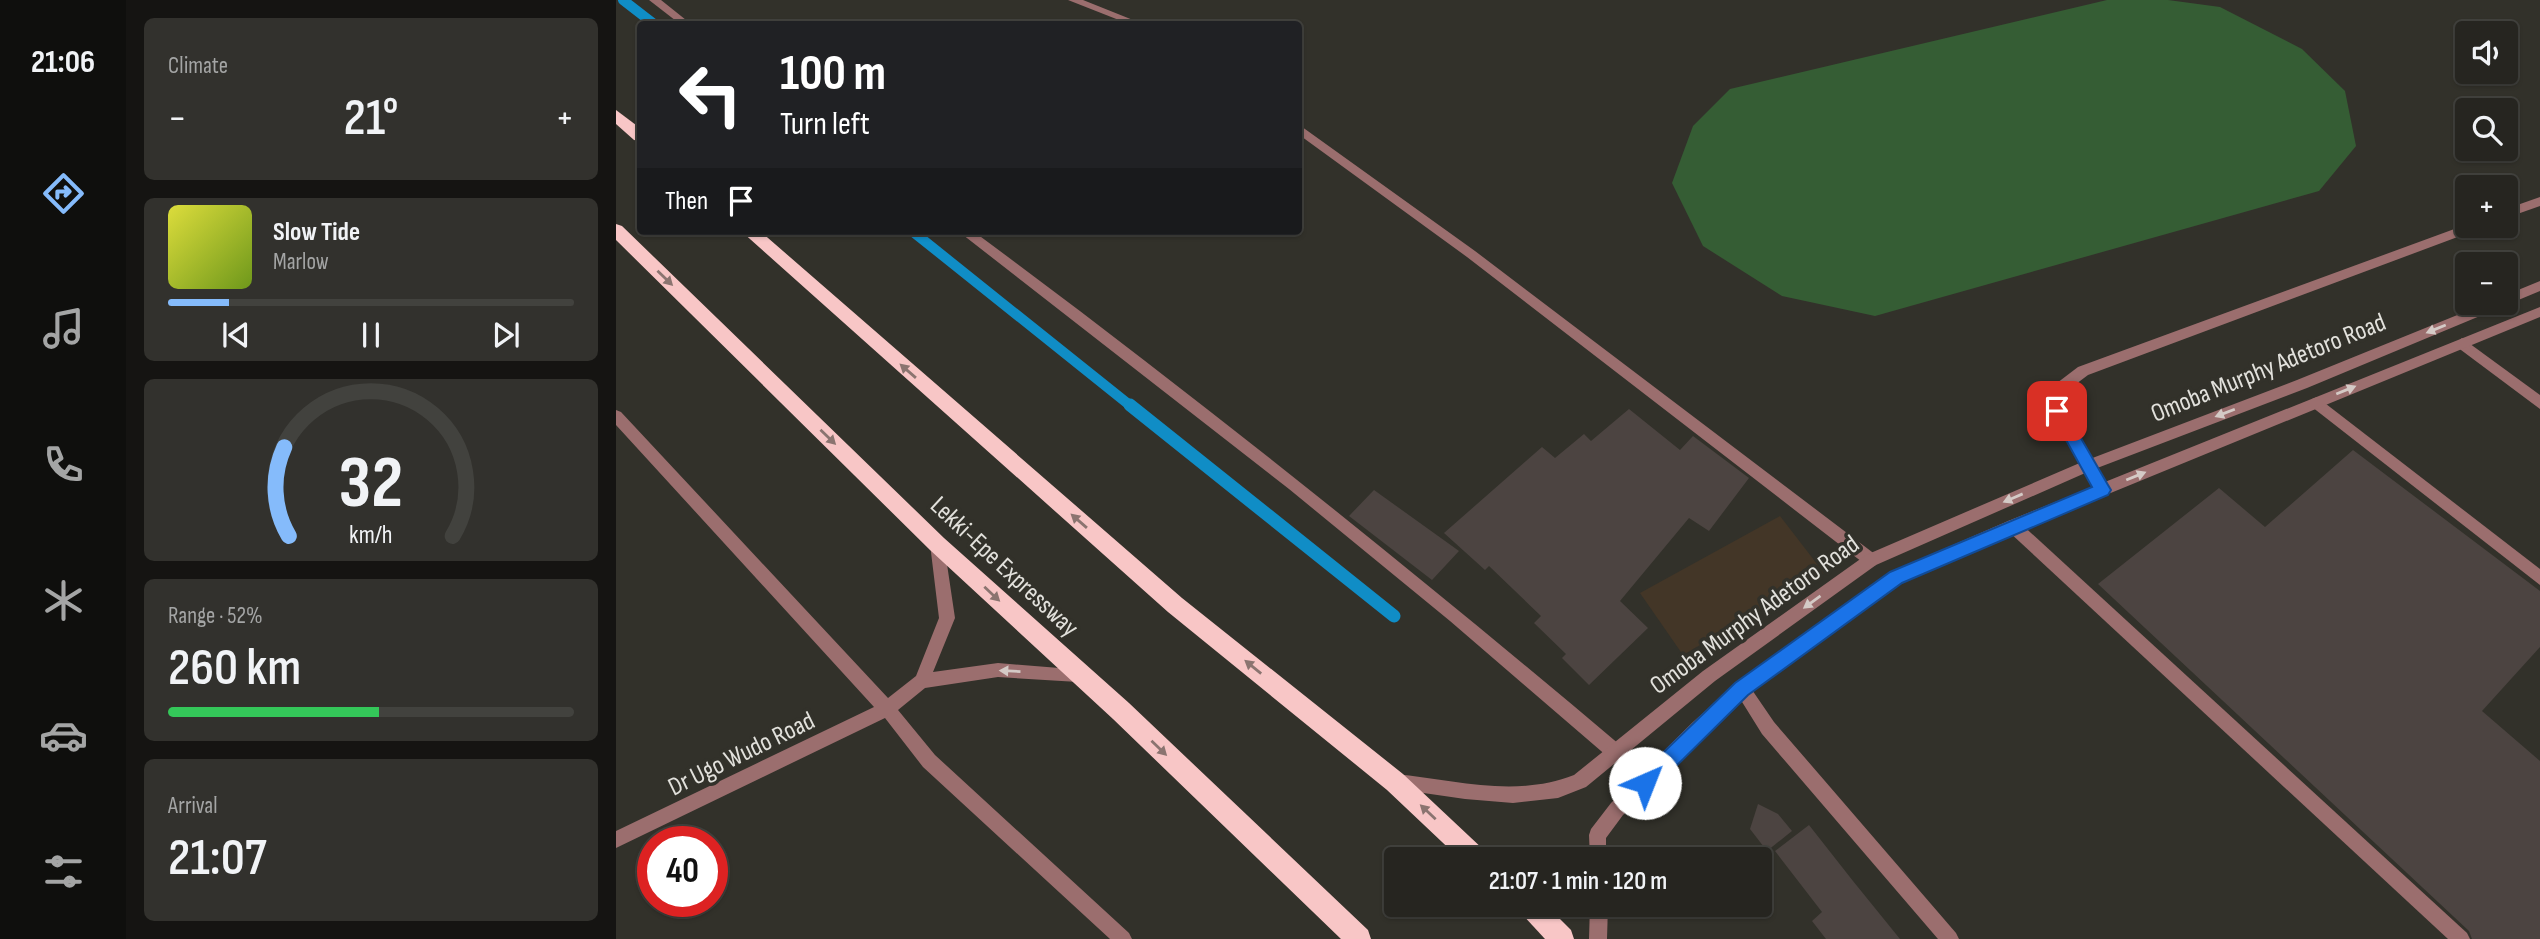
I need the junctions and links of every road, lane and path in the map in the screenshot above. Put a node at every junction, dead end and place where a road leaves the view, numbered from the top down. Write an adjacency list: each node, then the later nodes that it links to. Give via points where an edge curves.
1 (654, 0): 3 (street)
2 (1073, 0): 4 (street)
3 (682, 21)
4 (1130, 21)
5 (616, 115): 7 (highway)
6 (1302, 131): 26 (street)
7 (637, 133)
8 (2540, 201): 9 (street)
9 (2518, 209)
10 (616, 230): 25 (highway, Lekki-Epe Expressway, one-way to 25)
11 (2455, 233): 22 (street, via 2083,371 2062,387 2057,411)
12 (753, 235): 33 (highway, one-way to 12, via 1175,605)
13 (969, 235): 32 (street, via 1282,475 1464,621)
14 (2540, 286): 15 (street)
15 (2518, 295)
16 (2540, 313): 18 (street, Omoba Murphy Adetoro Road)
17 (2470, 315): 22 (street, Omoba Murphy Adetoro Road, one-way to 22)
18 (2462, 343): 19 (street, Omoba Murphy Adetoro Road, one-way to 18); 20 (street)
19 (2317, 402): 23 (street, Omoba Murphy Adetoro Road, one-way to 19); 27 (street)
20 (2540, 403)
21 (616, 416): 31 (street)
22 (2087, 466): 23 (street); 26 (street, Omoba Murphy Adetoro Road, one-way to 26)
23 (2103, 490): 24 (street, Omoba Murphy Adetoro Road)
24 (2013, 526): 30 (street, Omoba Murphy Adetoro Road, via 1896,578); 44 (street)
25 (937, 544): 28 (highway, Lekki-Epe Expressway, one-way to 28); 29 (street, via 947,618)
26 (1871, 560): 32 (street, Omoba Murphy Adetoro Road, one-way to 32, via 1709,676)
27 (2540, 578)
28 (1078, 675): 29 (street, one-way to 29, via 998,670); 40 (highway, Lekki-Epe Expressway, one-way to 40)
29 (922, 681): 31 (street, Dr Ugo Wudo Road)
30 (1742, 689): 36 (street, Omoba Murphy Adetoro Road, via 1617,809 1597,835); 43 (street, via 1768,728)
31 (887, 709): 34 (street, Dr Ugo Wudo Road); 39 (street, via 929,761)
32 (1614, 751): 33 (street, Omoba Murphy Adetoro Road, via 1580,781 1544,793 1502,794)
33 (1395, 782): 35 (highway, one-way to 33)
34 (616, 840)
35 (1464, 847)
36 (1598, 847)
37 (1541, 917): 41 (highway)
38 (1599, 917): 42 (street)
39 (1122, 939)
40 (1359, 939)
41 (1562, 939)
42 (1598, 939)
43 (1950, 939)
44 (2461, 939)

